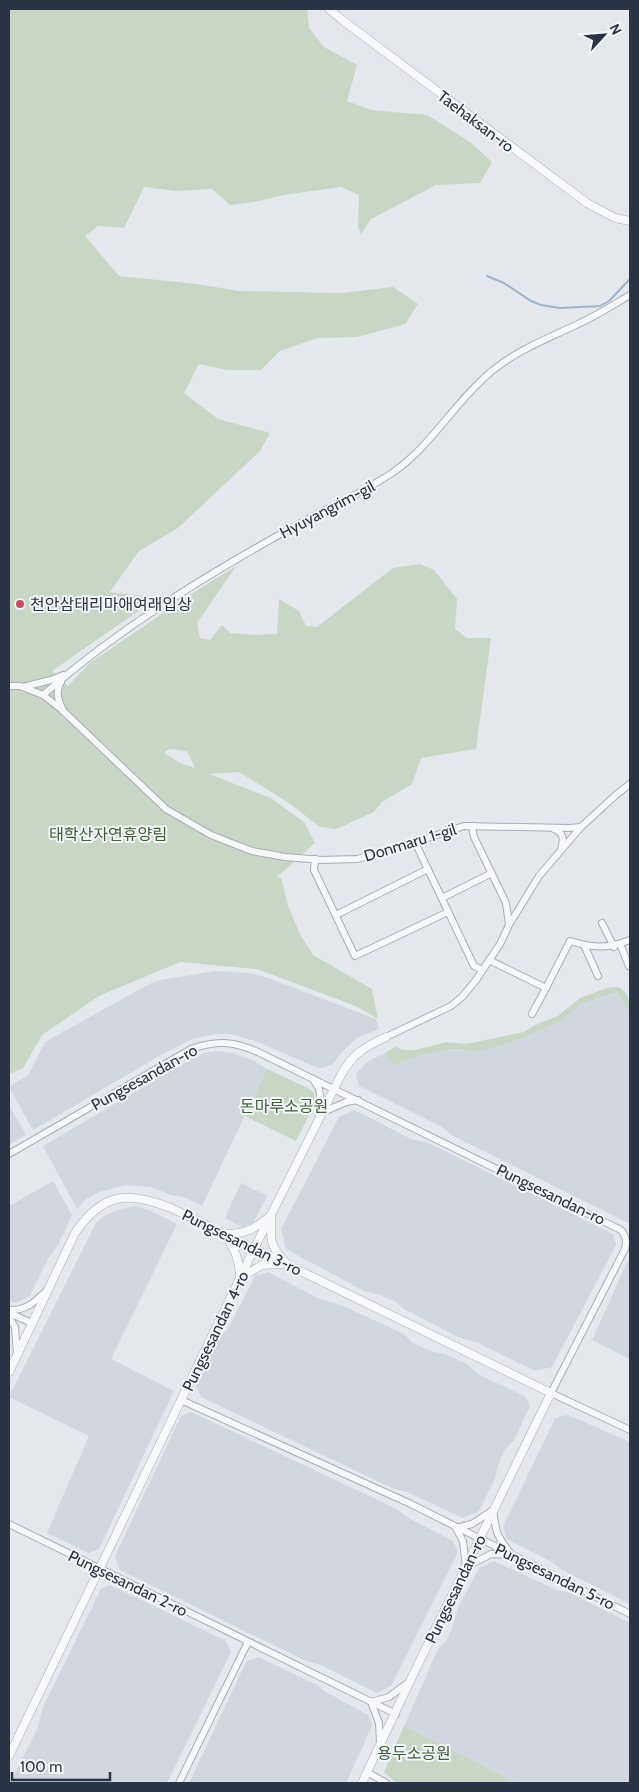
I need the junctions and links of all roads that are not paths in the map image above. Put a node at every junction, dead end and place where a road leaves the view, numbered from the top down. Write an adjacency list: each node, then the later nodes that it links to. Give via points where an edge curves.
1 (329, 9): 2 (street, Taehaksan-ro, via 587,203 616,218)
2 (630, 221)
3 (630, 295): 4 (street, Hyuyangrim-gil, via 523,349 492,371 391,474 181,592)
4 (73, 670): 5 (street, Hyuyangrim-gil); 7 (street)
5 (64, 677): 8 (street, Hyuyangrim-gil); 9 (street, via 58,688)
6 (9, 686): 7 (street)
7 (23, 688): 8 (street)
8 (43, 696): 9 (street, Donmaru 1-gil)
9 (63, 711): 16 (street, Donmaru 1-gil, via 166,809 179,817 211,835 252,850)
10 (630, 784): 12 (street)
11 (472, 826): 13 (street, Donmaru 1-gil); 14 (street, Donmaru 1-gil); 18 (street)
12 (581, 827): 13 (street, Donmaru 1-gil); 15 (street)
13 (550, 828): 15 (street, via 563,836)
14 (415, 842): 16 (street, Donmaru 1-gil, via 357,858); 17 (street)
15 (560, 851): 20 (street)
16 (315, 859): 23 (street, via 314,870)
17 (428, 869): 19 (street); 23 (street)
18 (492, 873): 19 (street); 21 (street)
19 (442, 898): 22 (street)
20 (524, 901): 21 (street); 25 (street)
21 (506, 903): 25 (street)
22 (448, 912): 23 (street, via 355,956); 31 (street, via 474,966)
23 (336, 915)
24 (602, 923): 28 (street)
25 (510, 925): 29 (street)
26 (630, 940): 28 (street)
27 (584, 945): 28 (street); 32 (street); 33 (street, via 570,941)
28 (617, 946): 30 (street)
29 (489, 960): 31 (street); 33 (street)
30 (630, 966)
31 (482, 970): 35 (street, via 451,1006)
32 (598, 976)
33 (546, 988): 34 (street)
34 (532, 1014)
35 (386, 1036): 37 (street, Pungsesandan 4-ro, via 362,1049 348,1063)
36 (313, 1078): 37 (street, Pungsesandan-ro); 39 (street, via 319,1089); 40 (street, Pungsesandan-ro, via 244,1046 209,1043 191,1048)
37 (334, 1088): 38 (street, Pungsesandan-ro); 39 (street, Pungsesandan 4-ro)
38 (358, 1100): 39 (street); 52 (street, Pungsesandan-ro, via 614,1225 626,1236 625,1249)
39 (323, 1112): 41 (street, Pungsesandan 4-ro)
40 (9, 1154)
41 (271, 1216): 42 (street, via 252,1230); 43 (street, Pungsesandan 4-ro); 44 (street, via 274,1249)
42 (225, 1234): 43 (street, Pungsesandan 3-ro); 45 (street, via 240,1261); 46 (street, Pungsesandan 3-ro, via 149,1199 118,1198 103,1204 83,1221)
43 (254, 1248): 44 (street, Pungsesandan 3-ro); 45 (street, Pungsesandan 4-ro)
44 (287, 1264): 45 (street, via 262,1265); 52 (street, Pungsesandan 3-ro)
45 (240, 1278): 53 (street, Pungsesandan 4-ro)
46 (49, 1288): 47 (street, via 24,1309); 49 (street, Pungsesandan 3-ro)
47 (9, 1311): 49 (street)
48 (9, 1317): 50 (street, via 15,1327)
49 (32, 1323): 50 (street, Pungsesandan 3-ro)
50 (17, 1356): 51 (street, Pungsesandan 3-ro)
51 (9, 1372)
52 (551, 1393): 54 (street); 55 (street, Pungsesandan-ro)
53 (181, 1400): 57 (street, Pungsesandan 4-ro, via 411,1504); 61 (street, Pungsesandan 4-ro)
54 (630, 1430)
55 (493, 1510): 57 (street, via 472,1524); 58 (street, Pungsesandan-ro); 59 (street, via 499,1540)
56 (9, 1524): 61 (street, Pungsesandan 2-ro)
57 (456, 1528): 58 (street, Pungsesandan 4-ro); 60 (street, via 463,1541)
58 (479, 1539): 59 (street, Pungsesandan 5-ro); 60 (street, Pungsesandan-ro)
59 (512, 1555): 60 (street, via 490,1554); 62 (street, Pungsesandan 5-ro)
60 (466, 1567): 64 (street, Pungsesandan-ro)
61 (100, 1570): 63 (street, Pungsesandan 2-ro); 68 (street, Pungsesandan 4-ro)
62 (630, 1614)
63 (248, 1642): 65 (street, Pungsesandan 2-ro); 70 (street)
64 (410, 1681): 65 (street, via 389,1697); 66 (street, Pungsesandan-ro)
65 (371, 1702): 66 (street, Pungsesandan 2-ro); 67 (street, via 379,1723)
66 (396, 1714): 67 (street, Pungsesandan-ro)
67 (380, 1743): 69 (street, Pungsesandan-ro)
68 (9, 1756)
69 (367, 1772): 71 (street, Pungsesandan-ro); 72 (street)
70 (179, 1783)
71 (362, 1783)
72 (386, 1783)

